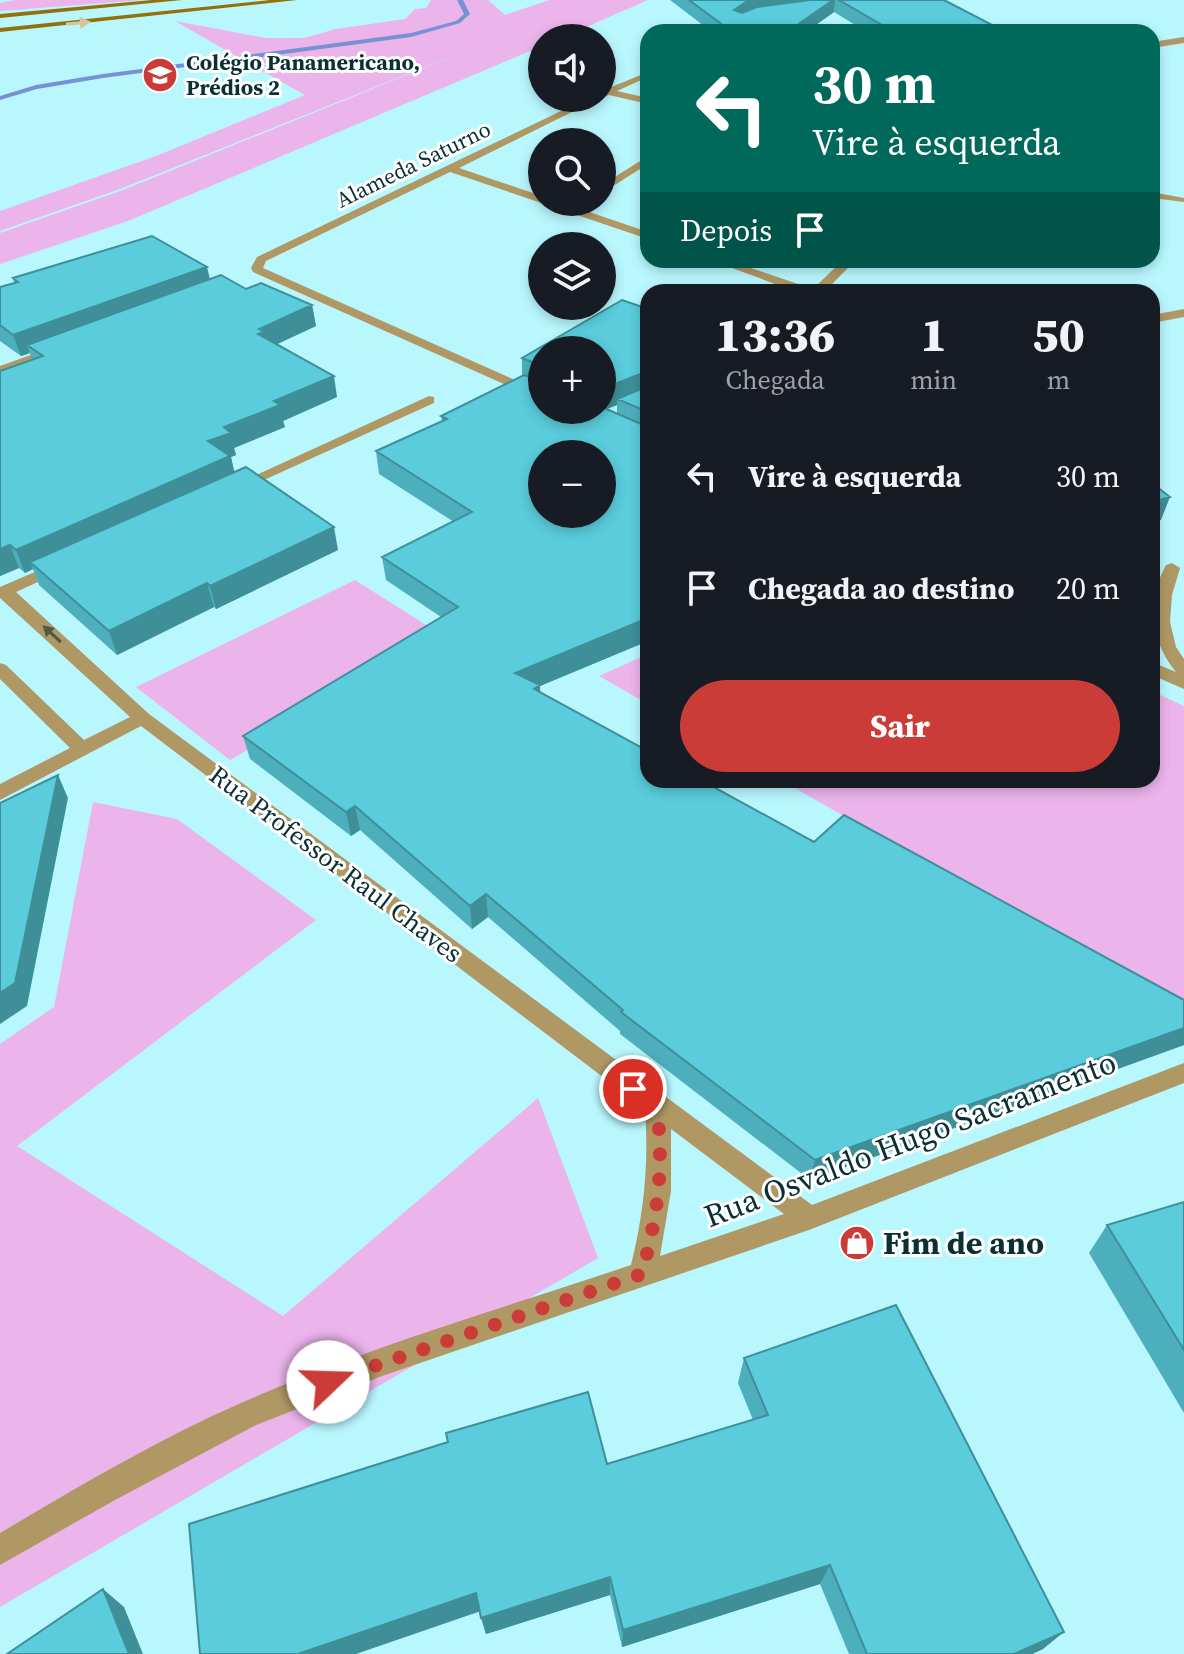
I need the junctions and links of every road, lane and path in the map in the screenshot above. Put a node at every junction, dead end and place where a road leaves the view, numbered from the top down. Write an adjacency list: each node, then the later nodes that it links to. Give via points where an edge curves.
1 (178, 0): 3 (main road)
2 (293, 0): 4 (main road, one-way to 2)
3 (0, 16)
4 (0, 30)
5 (1184, 40): 6 (street)
6 (1160, 44)
7 (640, 77): 8 (street)
8 (616, 88)
9 (616, 95): 10 (street)
10 (640, 100)
11 (566, 112): 13 (street, Alameda Saturno)
12 (640, 164): 14 (street)
13 (450, 168): 15 (street); 28 (street, Alameda Saturno, via 261,259 257,268)
14 (616, 181)
15 (528, 195)
16 (1160, 196): 17 (street)
17 (1180, 200)
18 (590, 216): 19 (street)
19 (640, 233)
20 (739, 268): 22 (street)
21 (842, 268): 23 (street)
22 (786, 284)
23 (825, 284)
24 (1184, 313): 25 (street)
25 (1160, 318)
26 (72, 345): 27 (street)
27 (0, 371)
28 (528, 391)
29 (429, 400): 30 (street)
30 (217, 496)
31 (75, 560): 33 (street)
32 (1178, 566): 35 (street, via 1161,593 1160,616 1164,642)
33 (2, 592): 38 (street, Rua Professor Raul Chaves, one-way to 33)
34 (0, 669): 39 (street)
35 (1184, 670)
36 (1160, 672): 37 (street)
37 (1184, 683)
38 (142, 718): 39 (street); 42 (street, Rua Professor Raul Chaves)
39 (82, 749): 40 (street)
40 (0, 793)
41 (1184, 1073): 43 (street, Rua Osvaldo Hugo Sacramento)
42 (657, 1107): 43 (street, Rua Professor Raul Chaves); 44 (street, via 661,1179)
43 (809, 1218): 44 (street, Rua Osvaldo Hugo Sacramento)
44 (642, 1274): 45 (street, Rua Osvaldo Hugo Sacramento, via 382,1362 248,1414)
45 (0, 1550)

